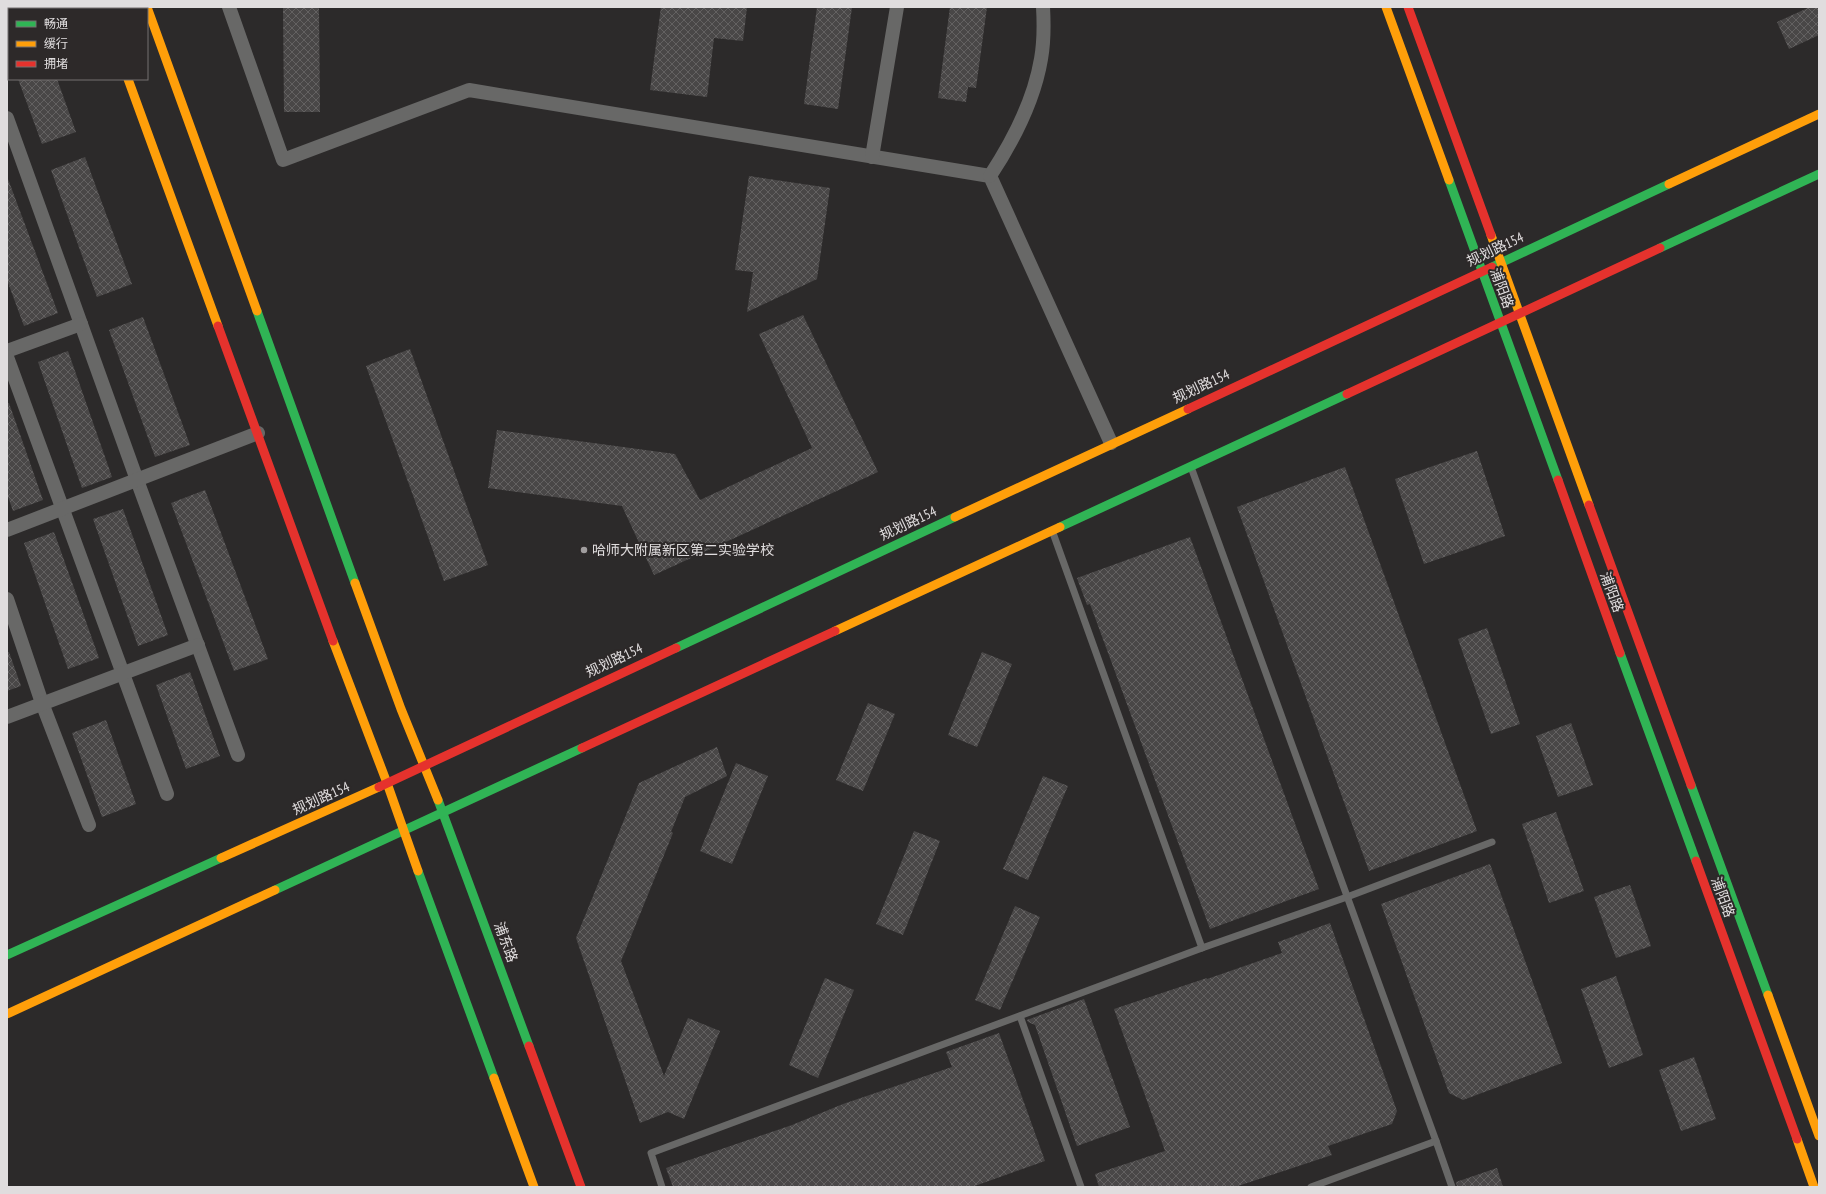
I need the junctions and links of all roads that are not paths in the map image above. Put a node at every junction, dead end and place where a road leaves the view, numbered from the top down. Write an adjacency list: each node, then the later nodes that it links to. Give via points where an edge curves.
1 (229, 7): 10 (street, via 283,160 469,90)
2 (897, 7): 10 (street)
3 (1044, 7): 12 (street, via 1041,59 1032,92 1008,148)
4 (1386, 7): 14 (main road, 浦阳路)
5 (1408, 7): 13 (main road, 浦阳路)
6 (148, 10): 33 (main road, 浦东路)
7 (128, 80): 20 (main road)
8 (1819, 114): 13 (main road, 规划路154)
9 (7, 118): 17 (street)
10 (872, 157): 12 (street)
11 (1819, 174): 15 (main road)
12 (990, 176): 21 (street)
13 (1501, 261): 14 (main road, 规划路154); 15 (main road, 浦阳路)
14 (1481, 270): 16 (main road, 浦阳路); 21 (main road, 规划路154)
15 (1520, 314): 16 (main road); 45 (main road, 浦阳路)
16 (1500, 323): 22 (main road); 53 (main road, 浦阳路)
17 (81, 324): 18 (street); 23 (street)
18 (7, 351)
19 (7, 357): 24 (street)
20 (258, 433): 23 (street); 34 (main road)
21 (1111, 444): 33 (main road, 规划路154)
22 (1191, 466): 26 (main road); 40 (lane)
23 (137, 480): 24 (street); 28 (street)
24 (63, 509): 25 (street); 29 (street)
25 (7, 530)
26 (1052, 531): 36 (main road); 41 (lane)
27 (7, 599): 30 (street)
28 (198, 646): 29 (street); 32 (street)
29 (123, 673): 30 (street); 35 (street)
30 (42, 703): 31 (street); 37 (street)
31 (7, 716)
32 (238, 755)
33 (423, 765): 34 (main road, 规划路154); 36 (main road, 浦东路)
34 (387, 783): 38 (main road); 42 (main road, 规划路154)
35 (167, 794)
36 (443, 813): 38 (main road); 48 (main road, 浦东路)
37 (89, 825)
38 (403, 830): 43 (main road); 47 (main road)
39 (1492, 842): 40 (lane)
40 (1347, 897): 41 (lane); 46 (lane)
41 (1202, 948): 44 (lane)
42 (7, 955)
43 (7, 1014)
44 (1020, 1016): 49 (lane, via 651,1153); 50 (lane)
45 (1819, 1136)
46 (1436, 1141): 51 (lane); 52 (lane)
47 (534, 1187)
48 (581, 1187)
49 (662, 1187)
50 (1081, 1187)
51 (1311, 1187)
52 (1452, 1187)
53 (1814, 1187)

